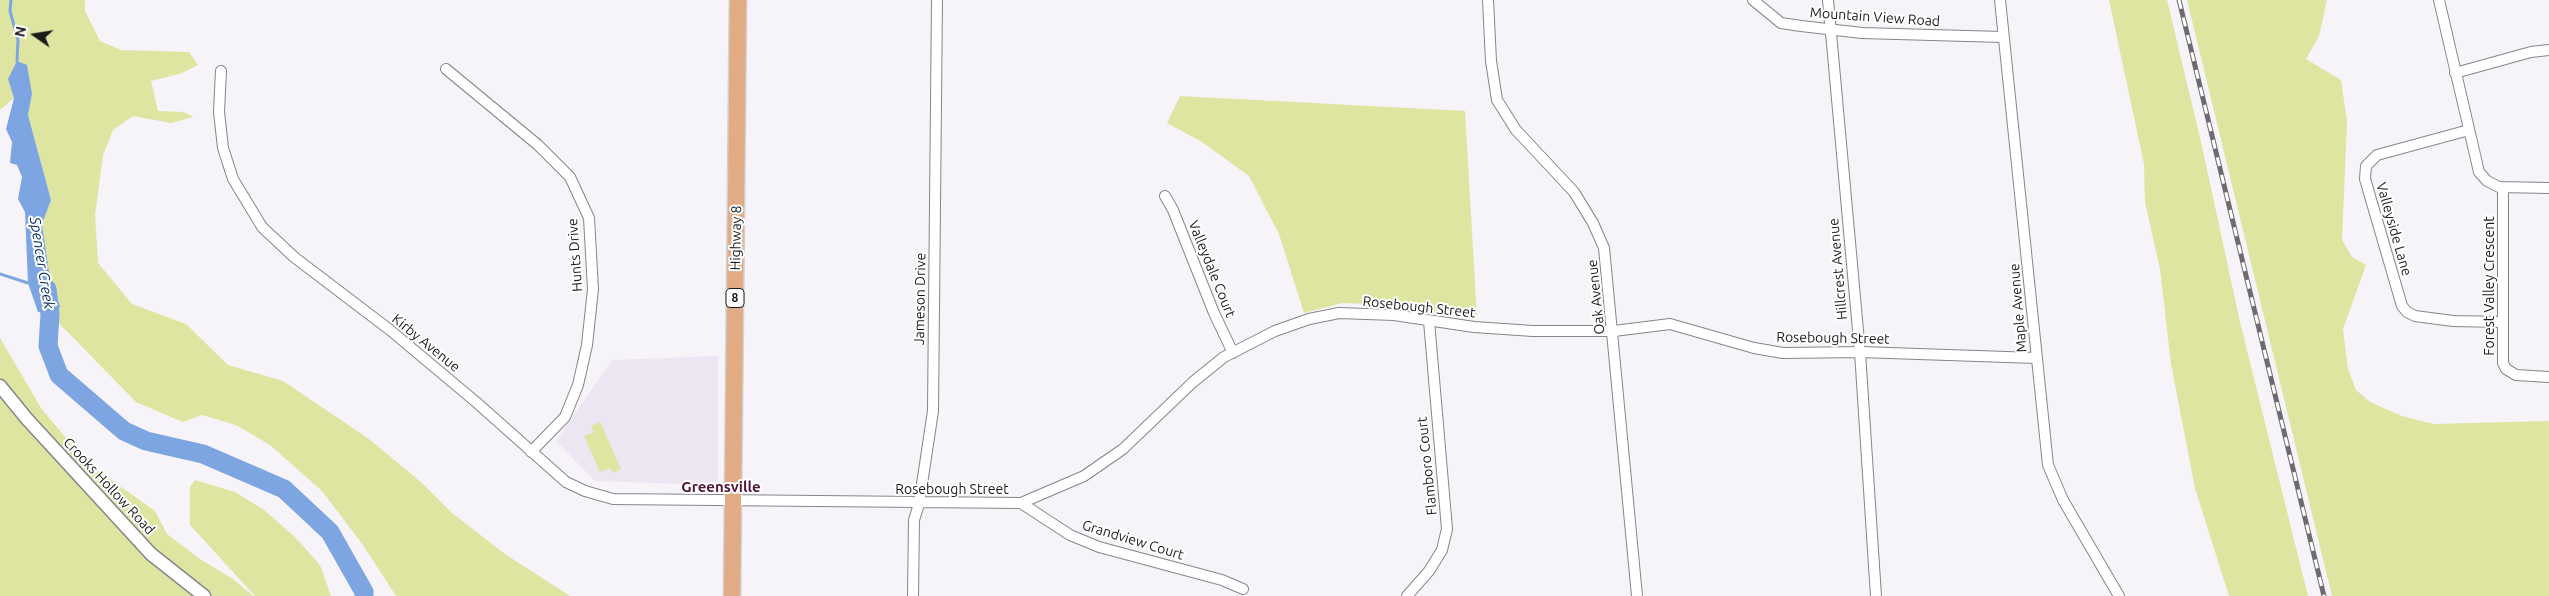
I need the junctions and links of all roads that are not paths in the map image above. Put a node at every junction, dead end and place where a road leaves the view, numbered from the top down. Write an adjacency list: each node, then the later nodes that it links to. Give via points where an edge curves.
1 (738, 0): 27 (main road, Highway 8 / 8)
2 (937, 0): 29 (street, Jameson Drive, via 933,411)
3 (1488, 0): 20 (street, Oak Avenue, via 1497,100 1516,130 1574,192 1593,223 1604,248)
4 (1754, 0): 8 (street, Mountain View Road, via 1781,23)
5 (1828, 0): 8 (street, Hillcrest Avenue)
6 (2000, 0): 9 (street, Maple Avenue)
7 (2438, 0): 13 (street)
8 (1831, 30): 9 (street, Mountain View Road); 22 (street, Hillcrest Avenue)
9 (2002, 37): 23 (street, Maple Avenue, via 2025,227)
10 (2549, 50): 13 (street)
11 (446, 68): 26 (street, Hunts Drive, via 538,145 570,177 588,218 593,289 587,345 578,385 565,417)
12 (221, 71): 26 (street, Kirby Avenue, via 219,112 223,148 233,179 262,227 294,257 390,330)
13 (2456, 73): 14 (street)
14 (2469, 130): 15 (street, via 2479,172 2487,181); 19 (street, Valleyside Lane, via 2377,155 2366,166 2366,179 2402,306 2415,316)
15 (2503, 188): 16 (street); 19 (street, Forest Valley Crescent)
16 (2549, 188)
17 (1165, 196): 21 (street, Valleydale Court)
18 (1428, 321): 20 (street, Rosebough Street, via 1533,331); 21 (street, Rosebough Street, via 1394,315 1338,313 1275,331); 34 (street, Flamboro Court, via 1447,529 1442,550)
19 (2502, 322): 24 (street, Forest Valley Crescent, via 2501,356 2506,368 2516,375)
20 (1614, 331): 22 (street, Rosebough Street, via 1670,324 1783,353); 35 (street, Oak Avenue)
21 (1233, 352): 28 (street, Rosebough Street, via 1193,382 1123,449 1084,476)
22 (1860, 352): 23 (street, Rosebough Street); 36 (street, Hillcrest Avenue)
23 (2036, 358): 37 (street, Maple Avenue, via 2048,465 2063,500)
24 (2549, 376)
25 (0, 386): 31 (street, Crooks Hollow Road, via 27,420 151,554)
26 (531, 452): 27 (street, Kirby Avenue, via 566,482 613,499)
27 (734, 500): 29 (street, Rosebough Street); 32 (main road, Highway 8 / 8)
28 (1020, 503): 29 (street, Rosebough Street); 30 (street, Grandview Court, via 1070,535 1099,547 1222,580)
29 (919, 504): 33 (street, Jameson Drive, via 914,520)
30 (1243, 590)
31 (204, 596)
32 (732, 596)
33 (913, 596)
34 (1407, 596)
35 (1637, 596)
36 (1876, 596)
37 (2119, 596)

